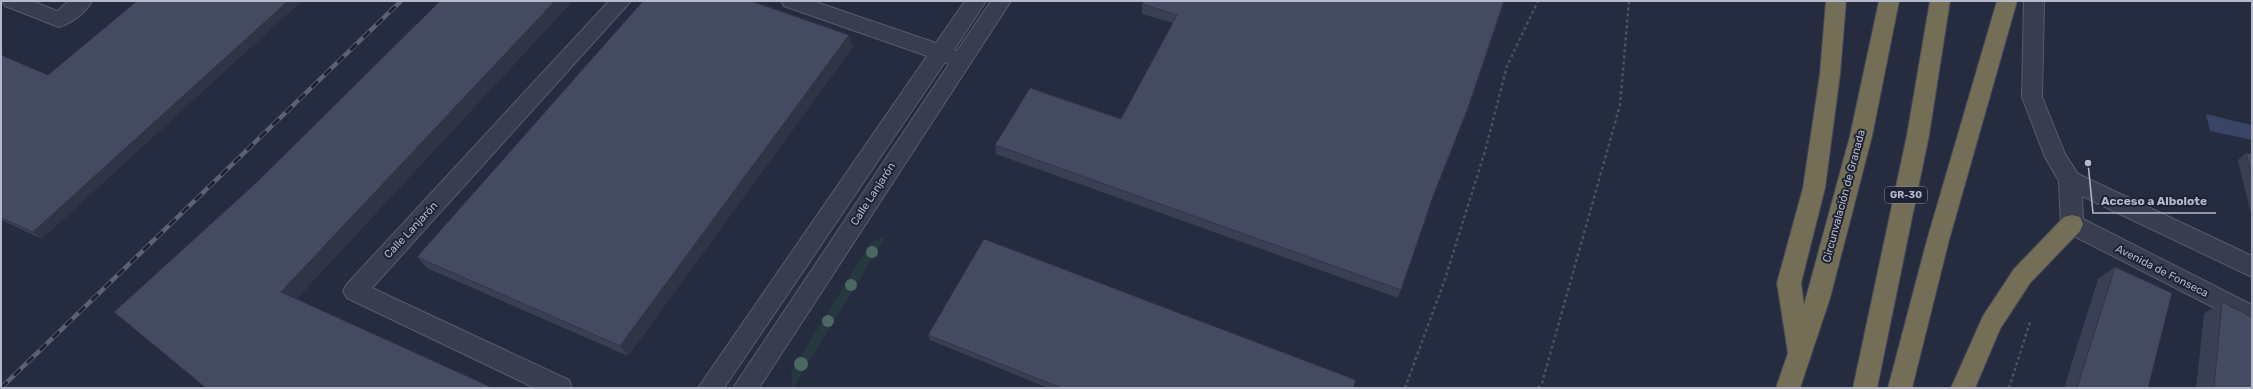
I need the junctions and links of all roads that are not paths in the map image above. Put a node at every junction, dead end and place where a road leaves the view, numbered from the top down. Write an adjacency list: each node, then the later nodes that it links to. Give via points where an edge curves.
1 (12, 1): 2 (street, via 59,20)
2 (82, 1)
3 (621, 1): 19 (street, Calle Lanjarón, via 355,291)
4 (791, 1): 12 (street)
5 (976, 1): 12 (street)
6 (1001, 1): 13 (street, Calle Lanjarón)
7 (1836, 1): 18 (highway, via 1830,74 1814,188 1789,283)
8 (1889, 1): 18 (highway, Circunvalación de Granada, via 1861,136)
9 (1940, 1): 23 (highway, GR-30, via 1918,134)
10 (2007, 1): 24 (highway, via 1938,240)
11 (2034, 1): 14 (street, via 2032,97 2056,157)
12 (941, 52): 13 (street); 20 (street)
13 (962, 60): 21 (street, Calle Lanjarón)
14 (2070, 180): 15 (street); 16 (street)
15 (2072, 224): 17 (street, Avenida de Fonseca); 25 (highway, via 2022,276 1991,323)
16 (2252, 267)
17 (2252, 317)
18 (1800, 356): 22 (highway, Circunvalación de Granada)
19 (560, 388)
20 (710, 388)
21 (745, 388)
22 (1788, 388)
23 (1865, 388)
24 (1900, 388)
25 (1964, 388)

